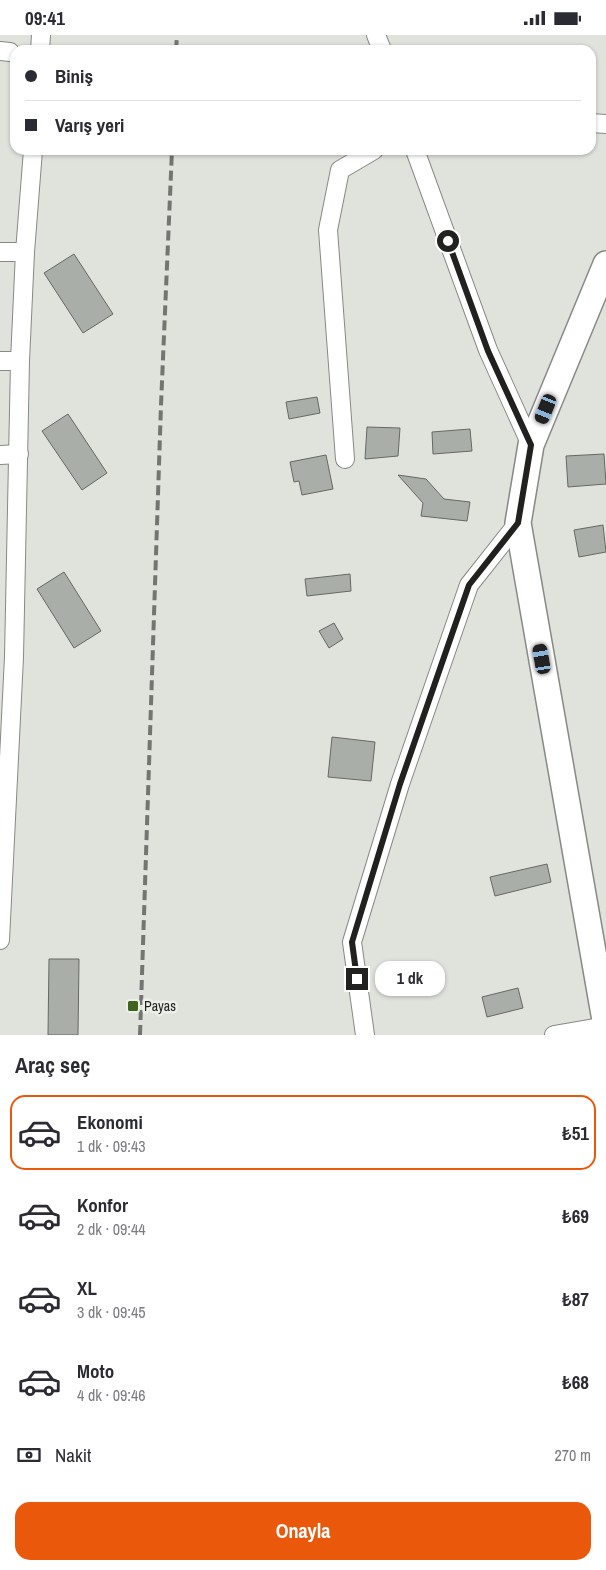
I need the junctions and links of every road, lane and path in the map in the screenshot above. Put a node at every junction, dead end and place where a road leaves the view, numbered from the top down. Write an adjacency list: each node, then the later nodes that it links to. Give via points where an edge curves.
1 (33, 155): 5 (street)
2 (366, 155): 12 (street, via 340,171 328,230)
3 (417, 155): 9 (street, via 488,351)
4 (0, 252): 5 (street)
5 (25, 252): 8 (street)
6 (606, 263): 9 (street)
7 (0, 361): 8 (street)
8 (20, 361): 10 (street)
9 (531, 445): 13 (street)
10 (19, 454): 11 (street); 14 (street)
11 (0, 455)
12 (345, 459)
13 (518, 523): 16 (street); 17 (street, via 469,585 400,784 352,942)
14 (7, 657): 15 (street)
15 (0, 940)
16 (606, 1026): 18 (street)
17 (365, 1035)
18 (554, 1035)

